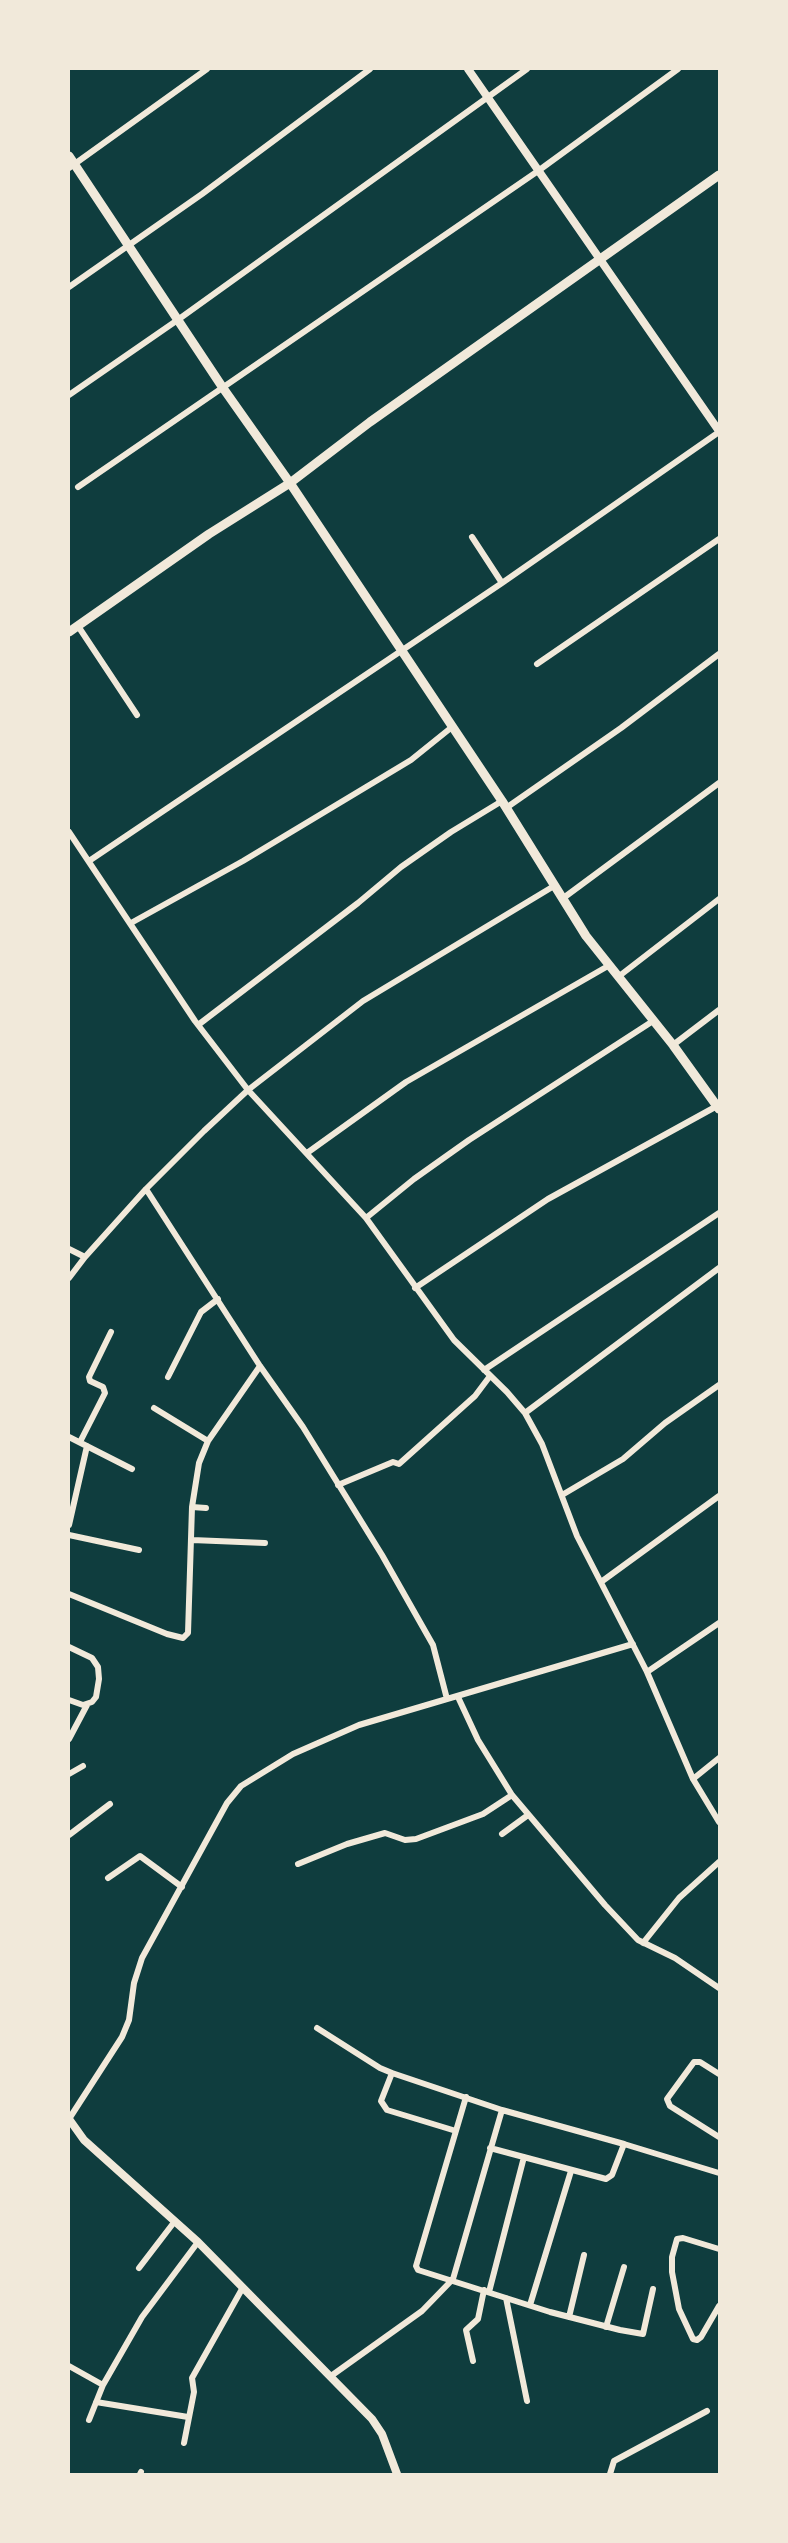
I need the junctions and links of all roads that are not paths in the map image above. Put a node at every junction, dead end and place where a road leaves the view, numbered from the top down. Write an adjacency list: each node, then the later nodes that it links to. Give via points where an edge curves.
1 (207, 69): 7 (street)
2 (370, 69): 10 (street)
3 (468, 69): 6 (street)
4 (526, 69): 6 (street)
5 (678, 69): 8 (street)
6 (487, 98): 8 (street); 13 (street)
7 (71, 163): 10 (main road)
8 (537, 171): 11 (street); 14 (street)
9 (719, 176): 11 (main road)
10 (129, 245): 12 (street); 13 (main road)
11 (600, 261): 16 (street); 17 (main road, via 370,422)
12 (69, 287)
13 (179, 319): 14 (main road); 15 (street)
14 (223, 388): 17 (main road); 18 (street)
15 (69, 395)
16 (719, 432): 21 (street)
17 (290, 483): 22 (main road, via 209,534); 24 (main road)
18 (78, 487)
19 (472, 537): 21 (street)
20 (719, 539): 26 (street)
21 (502, 584): 24 (street)
22 (78, 626): 23 (main road); 27 (street)
23 (69, 632)
24 (402, 651): 28 (main road); 32 (street)
25 (719, 654): 30 (street, via 621,728)
26 (537, 664)
27 (137, 715)
28 (452, 727): 30 (main road); 36 (street, via 411,760 243,861)
29 (719, 783): 35 (street)
30 (504, 805): 33 (main road); 41 (street, via 452,832 402,867)
31 (69, 832): 32 (street)
32 (89, 861): 36 (street)
33 (554, 886): 35 (main road); 43 (street, via 363,1001)
34 (719, 898): 38 (street)
35 (562, 899): 37 (main road)
36 (131, 922): 41 (street)
37 (608, 966): 38 (main road); 45 (street, via 406,1082)
38 (618, 977): 40 (main road)
39 (719, 1010): 42 (street)
40 (653, 1021): 42 (main road); 48 (street, via 469,1140)
41 (198, 1025): 43 (street)
42 (673, 1045): 44 (main road)
43 (248, 1090): 45 (street); 46 (street)
44 (718, 1107): 53 (street, via 548,1199)
45 (307, 1152): 48 (street)
46 (146, 1189): 50 (street); 54 (street)
47 (719, 1213): 57 (street)
48 (366, 1218): 53 (street)
49 (69, 1249): 50 (street)
50 (85, 1257): 52 (street)
51 (719, 1268): 62 (street)
52 (69, 1278)
53 (415, 1288): 57 (street, via 450,1336)
54 (218, 1299): 56 (street); 59 (street, via 201,1312)
55 (111, 1332): 65 (street, via 89,1377 105,1393)
56 (260, 1366): 64 (street); 68 (street)
57 (484, 1370): 58 (street)
58 (490, 1376): 62 (street); 68 (street, via 475,1396 399,1464 393,1461)
59 (168, 1377)
60 (719, 1386): 69 (street, via 623,1459)
61 (154, 1408): 64 (street)
62 (525, 1413): 69 (street)
63 (69, 1437): 65 (street)
64 (208, 1441): 71 (street, via 195,1480)
65 (80, 1442): 66 (street)
66 (87, 1446): 67 (street); 73 (street)
67 (132, 1469)
68 (338, 1485): 85 (street, via 434,1645)
69 (562, 1495): 78 (street, via 577,1536)
70 (719, 1496): 78 (street)
71 (192, 1507): 72 (street); 75 (street)
72 (206, 1508)
73 (69, 1525)
74 (69, 1534): 77 (street)
75 (192, 1540): 76 (street); 79 (street, via 189,1630 183,1638)
76 (266, 1543)
77 (139, 1550)
78 (601, 1582): 81 (street)
79 (69, 1594)
80 (719, 1623): 83 (street)
81 (633, 1644): 83 (street); 84 (street)
82 (69, 1647): 87 (street, via 92,1658 98,1667 96,1697)
83 (647, 1672): 92 (street)
84 (458, 1697): 85 (street); 93 (street, via 478,1740)
85 (447, 1699): 102 (street, via 324,1739 247,1781 232,1795)
86 (69, 1700): 87 (street)
87 (87, 1705): 88 (street)
88 (69, 1739)
89 (719, 1758): 92 (street)
90 (83, 1766): 91 (street)
91 (69, 1774)
92 (693, 1779): 96 (street)
93 (512, 1795): 95 (street); 100 (street, via 483,1814 416,1839 405,1840 386,1833)
94 (110, 1804): 98 (street)
95 (528, 1815): 97 (street); 103 (street)
96 (719, 1822)
97 (502, 1834)
98 (69, 1835)
99 (719, 1862): 103 (street, via 679,1898)
100 (298, 1864)
101 (108, 1878): 102 (street, via 140,1856)
102 (182, 1887): 110 (street, via 142,1958 122,2037)
103 (643, 1943): 104 (street, via 675,1958)
104 (719, 1988)
105 (317, 2028): 106 (street)
106 (392, 2073): 108 (street); 111 (street, via 381,2101 387,2110)
107 (719, 2074): 112 (street, via 694,2062 667,2099 670,2106)
108 (466, 2097): 109 (street); 111 (street)
109 (502, 2110): 113 (street); 114 (street)
110 (69, 2119): 118 (street, via 84,2140)
111 (456, 2131): 124 (street, via 416,2267)
112 (719, 2137)
113 (624, 2144): 116 (street, via 609,2178); 117 (street)
114 (490, 2148): 115 (street); 124 (street)
115 (524, 2157): 116 (street); 127 (street)
116 (571, 2171): 129 (street)
117 (719, 2173)
118 (175, 2221): 119 (street); 123 (street)
119 (198, 2242): 125 (street); 136 (street, via 142,2317)
120 (719, 2249): 130 (street, via 677,2239 672,2272 679,2309 693,2339 701,2337)
121 (584, 2255): 131 (street)
122 (624, 2267): 132 (street)
123 (139, 2268)
124 (453, 2279): 127 (street); 135 (street, via 422,2311)
125 (242, 2289): 135 (street); 140 (street, via 192,2378 194,2392)
126 (653, 2289): 132 (street, via 643,2334)
127 (486, 2291): 128 (street); 133 (street, via 478,2319 466,2330)
128 (506, 2298): 129 (street); 137 (street)
129 (530, 2305): 131 (street)
130 (719, 2306)
131 (570, 2317): 132 (street)
132 (606, 2327)
133 (473, 2361)
134 (70, 2369): 136 (street)
135 (331, 2376): 143 (street, via 379,2428)
136 (103, 2385): 138 (street)
137 (527, 2401)
138 (96, 2403): 140 (street); 141 (street)
139 (707, 2411): 144 (street, via 614,2461)
140 (189, 2416): 142 (street)
141 (89, 2420)
142 (184, 2443)
143 (397, 2474)
144 (610, 2474)

